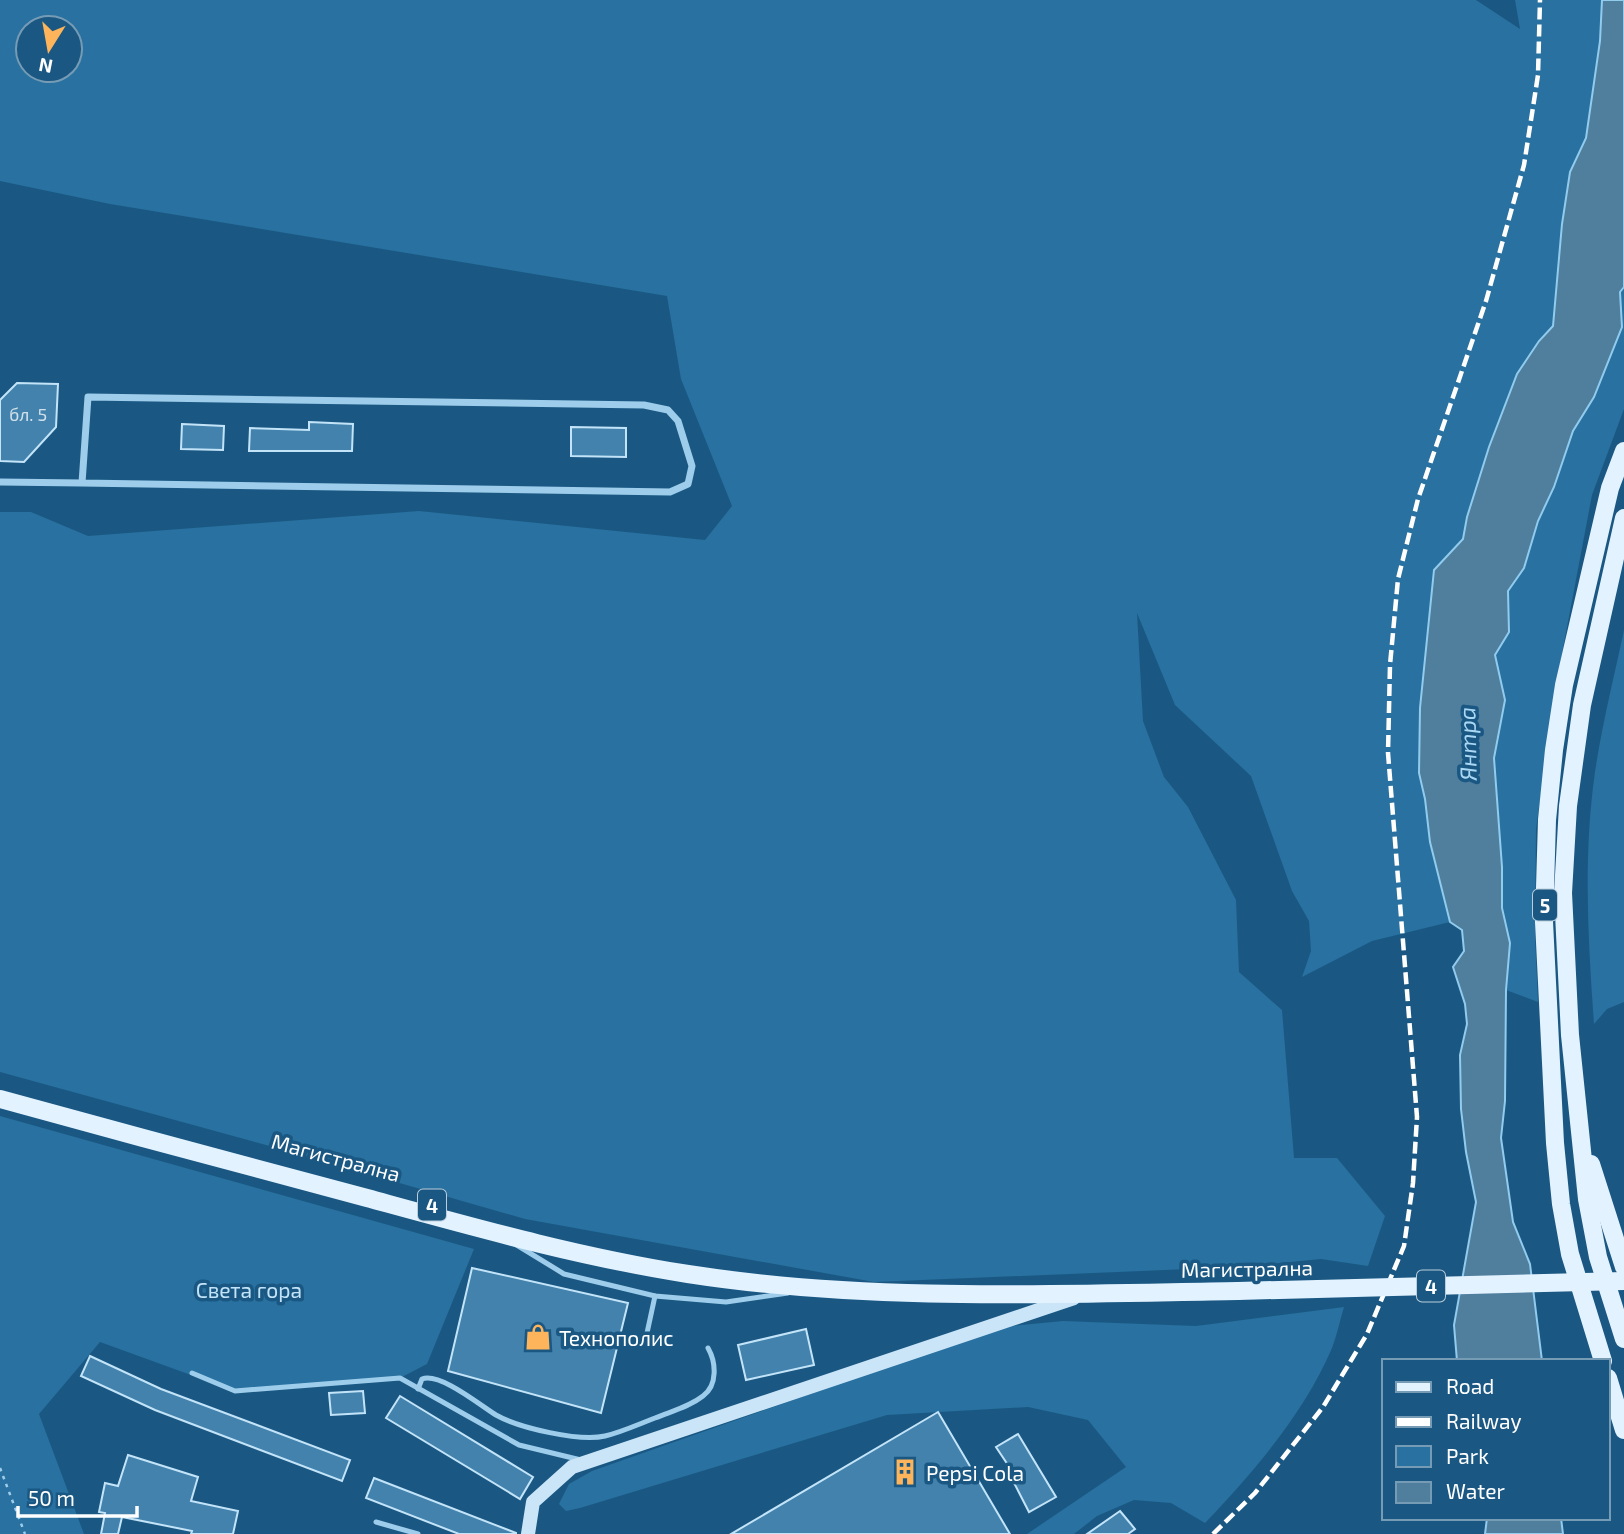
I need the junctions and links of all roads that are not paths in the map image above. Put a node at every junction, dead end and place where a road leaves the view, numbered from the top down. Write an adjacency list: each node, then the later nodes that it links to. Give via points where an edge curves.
1 (1624, 452): 18 (main road, 5, via 1610,488 1562,698 1547,820 1544,922 1561,1204 1570,1254)
2 (0, 482): 3 (street)
3 (82, 483): 3 (street, via 670,492 688,484 692,466 678,421 668,411 644,405 88,397)
4 (1624, 518): 7 (main road, 5, via 1582,705 1568,806 1564,956)
5 (0, 1089): 12 (main road, Магистрална / 4, via 601,1247)
6 (0, 1098): 8 (main road, Магистрална / 4)
7 (1578, 1123): 9 (main road); 16 (main road, 5, via 1598,1257)
8 (495, 1232): 11 (main road, Магистрална / 4, via 686,1273); 14 (lane, via 564,1274)
9 (1624, 1267)
10 (1624, 1281): 13 (main road, Магистрална / 4, bridge)
11 (818, 1289): 12 (main road, Магистрална / 4); 14 (lane, via 726,1302)
12 (871, 1292): 13 (main road, Магистрална / 4)
13 (1085, 1294): 23 (street)
14 (655, 1296): 15 (lane)
15 (648, 1333)
16 (1624, 1339)
17 (708, 1348): 21 (lane, via 714,1359 714,1376 708,1393 694,1403 604,1437 571,1437 497,1416 432,1377 422,1378)
18 (1602, 1359)
19 (192, 1373): 21 (lane, via 235,1391 400,1378)
20 (1610, 1384): 22 (main road)
21 (418, 1389): 23 (lane, via 519,1446)
22 (1624, 1430)
23 (587, 1462): 26 (street, via 572,1467 533,1502)
24 (376, 1522): 25 (lane)
25 (418, 1534)
26 (528, 1534)

